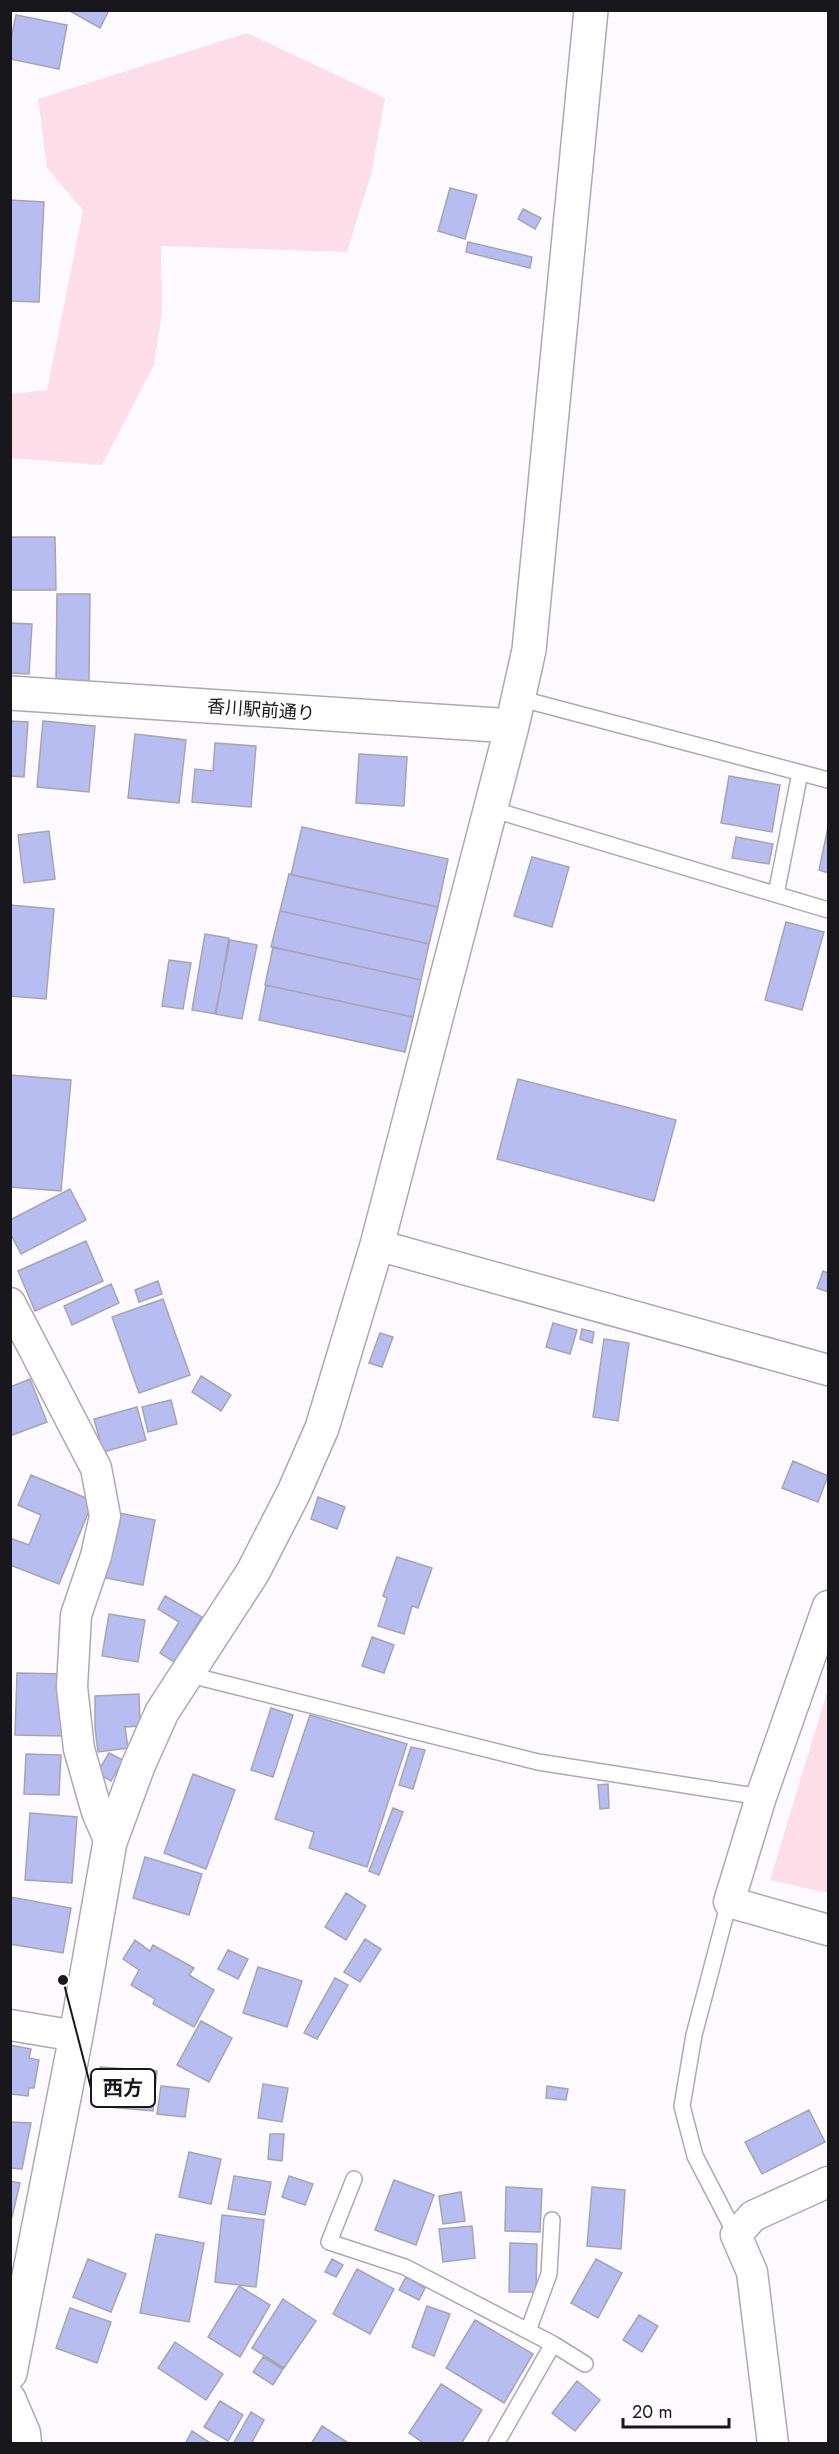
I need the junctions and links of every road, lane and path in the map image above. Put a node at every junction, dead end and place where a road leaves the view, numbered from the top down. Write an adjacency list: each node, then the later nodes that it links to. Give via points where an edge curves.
1 (591, 10): 3 (street, via 529,650)
2 (10, 693): 3 (street, 香川駅前通り)
3 (515, 712): 4 (lane); 6 (street)
4 (800, 773): 5 (lane); 7 (lane)
5 (828, 780)
6 (491, 809): 7 (lane); 9 (street)
7 (776, 894): 8 (lane)
8 (828, 910)
9 (377, 1245): 11 (street); 13 (street, via 322,1428 294,1492 253,1572)
10 (10, 1303): 15 (street, via 96,1468 105,1515 76,1615 72,1687 78,1749)
11 (828, 1370)
12 (828, 1606): 14 (street)
13 (186, 1674): 14 (lane, via 538,1762); 15 (street, via 162,1712)
14 (761, 1797): 16 (street)
15 (110, 1842): 19 (street)
16 (729, 1902): 17 (street); 23 (lane, via 694,2035 682,2106 695,2156)
17 (828, 1930)
18 (10, 2025): 19 (street)
19 (76, 2036): 27 (street)
20 (354, 2179): 24 (lane, via 329,2242 405,2267)
21 (828, 2182): 23 (street, via 753,2216)
22 (552, 2220): 24 (lane, via 549,2274)
23 (736, 2235): 31 (street, via 752,2272)
24 (528, 2331): 25 (lane)
25 (554, 2344): 26 (lane); 30 (lane)
26 (585, 2364)
27 (10, 2373)
28 (10, 2398): 29 (street)
29 (27, 2444)
30 (496, 2444)
31 (773, 2444)

